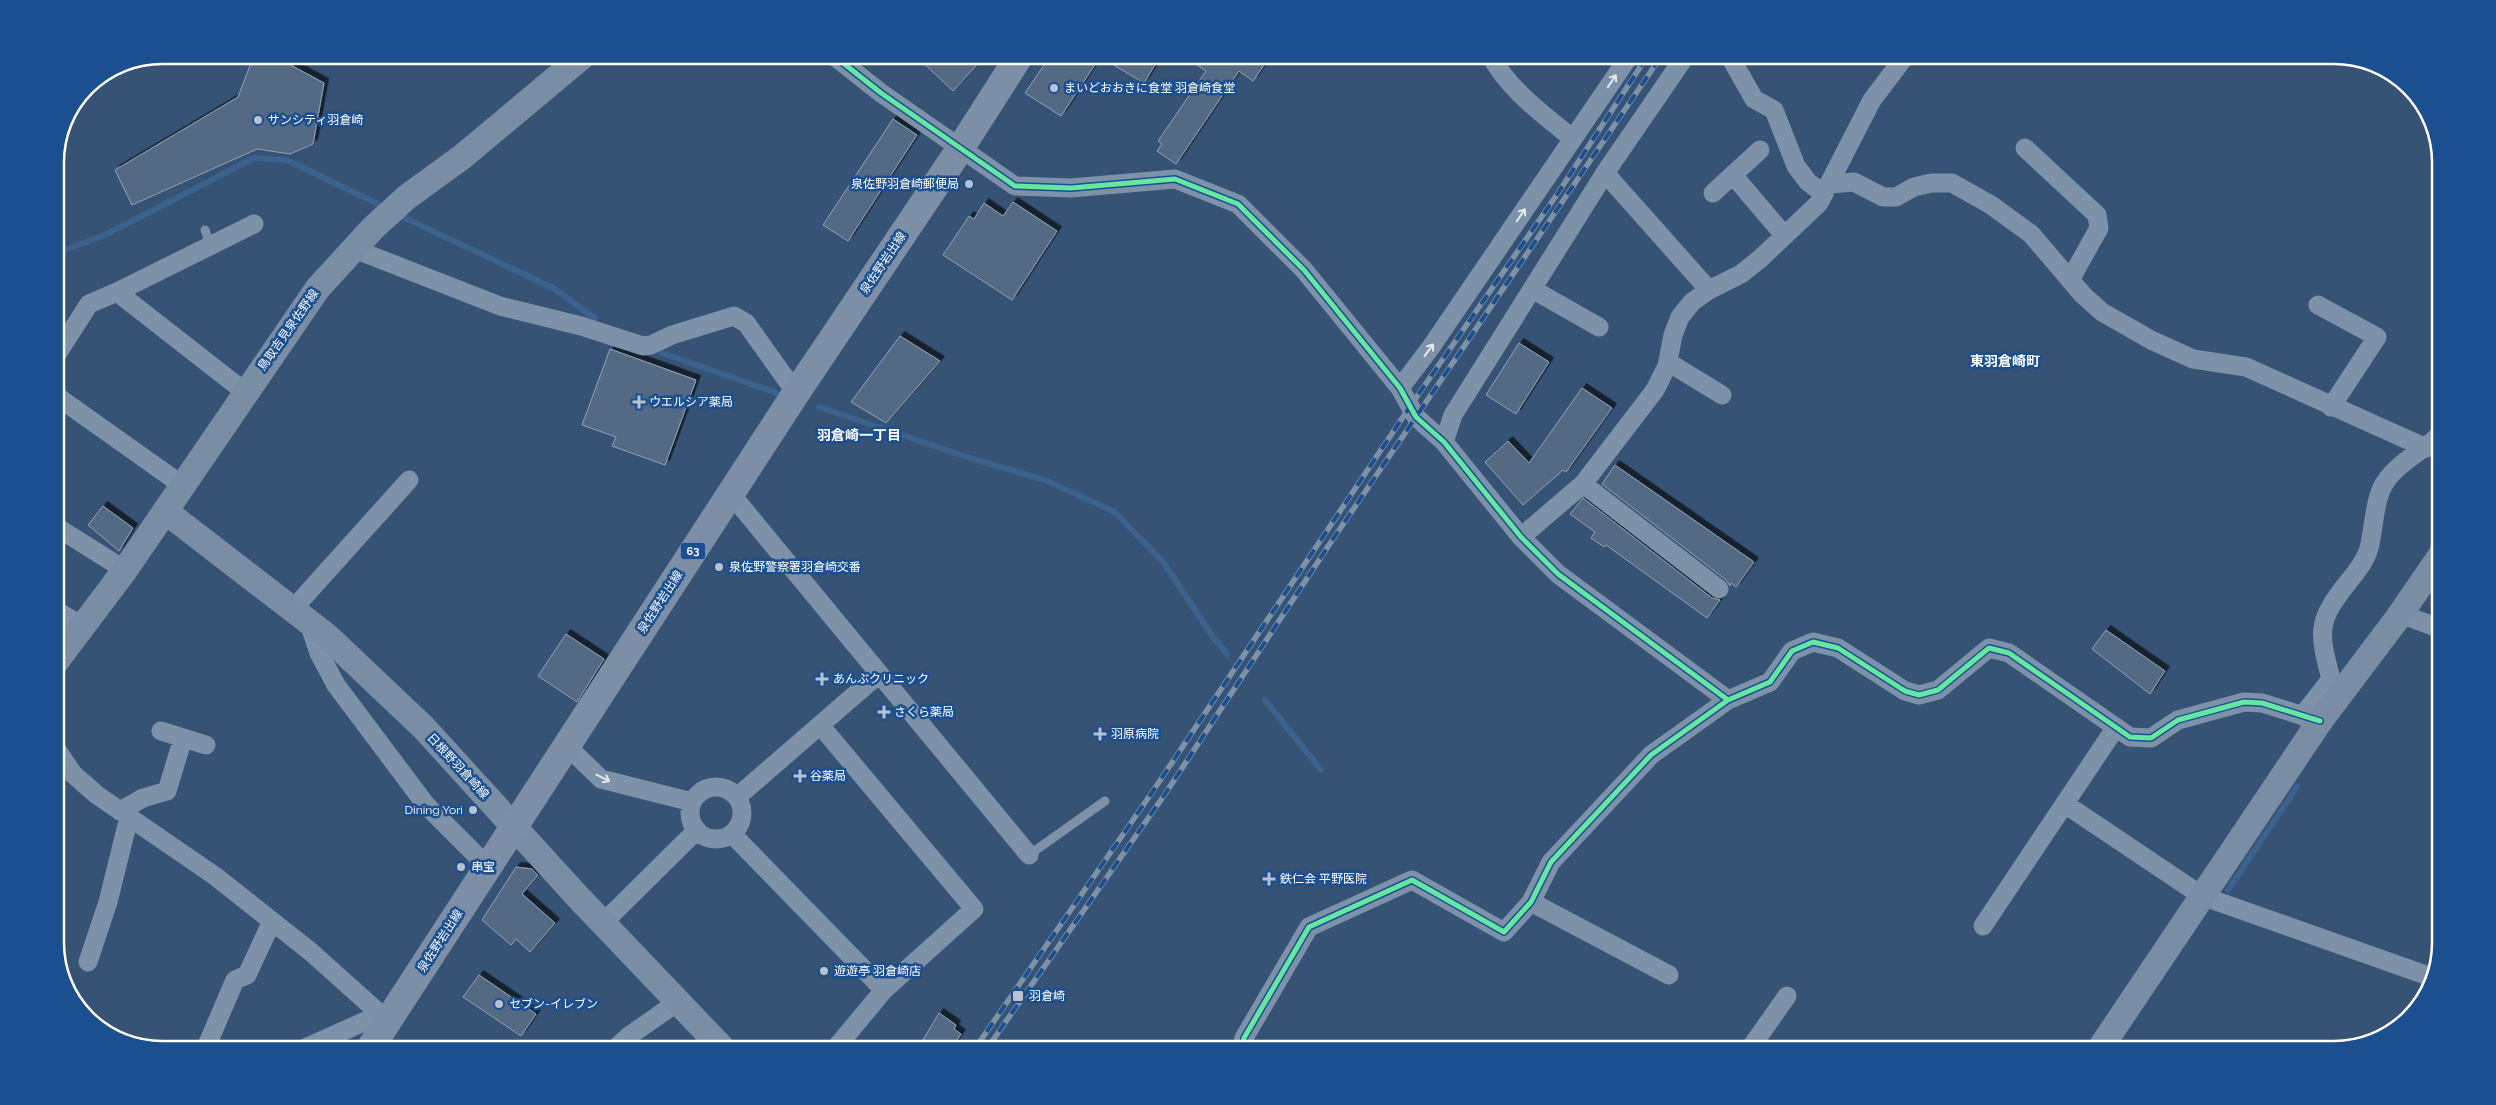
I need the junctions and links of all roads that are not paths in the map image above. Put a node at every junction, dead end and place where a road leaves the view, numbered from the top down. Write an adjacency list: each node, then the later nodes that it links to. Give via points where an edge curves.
1 (573, 64): 19 (main road, 鳥取吉見泉佐野線, via 462,157 407,197)
2 (844, 64): 11 (street)
3 (1014, 64): 11 (main road, 泉佐野岩出線 / 63)
4 (1495, 64): 9 (street, via 1521,96)
5 (1624, 64): 9 (street, one-way to 5)
6 (1680, 64): 13 (street)
7 (1735, 64): 15 (street, via 1754,99 1774,110 1796,166 1808,182)
8 (1899, 64): 15 (street, via 1872,100)
9 (1573, 139): 28 (street, one-way to 9, via 1431,348)
10 (2025, 148): 20 (street, via 2097,215 2099,228)
11 (960, 149): 28 (street, via 1015,186 1071,188 1175,179 1238,204 1304,270); 30 (main road, 泉佐野岩出線 / 63)
12 (1760, 150): 14 (street)
13 (1605, 173): 21 (street); 22 (street)
14 (1733, 175): 16 (street); 18 (street)
15 (1827, 189): 18 (street, via 1819,203); 20 (street, via 1854,182 1883,197 1896,197 1914,187 1952,183 1991,205 2031,234)
16 (1713, 193)
17 (254, 224): 23 (street, via 208,238)
18 (1784, 235): 22 (street, via 1741,274)
19 (354, 249): 29 (main road, 鳥取吉見泉佐野線, via 318,288); 30 (street, via 500,306 581,326 643,346 734,316 746,323)
20 (2070, 280): 33 (street, via 2102,312 2151,340 2193,359 2246,368)
21 (1532, 289): 25 (street); 34 (street, via 1453,415)
22 (1709, 290): 27 (street, via 1692,302 1680,317)
23 (117, 292): 26 (street, via 89,304); 29 (street)
24 (2318, 305): 33 (street, via 2377,337)
25 (1600, 327)
26 (64, 343)
27 (1668, 362): 31 (street); 38 (street, via 1655,390)
28 (1400, 388): 34 (street, via 1416,417)
29 (244, 392): 39 (main road, 鳥取吉見泉佐野線)
30 (796, 393): 40 (main road, 泉佐野岩出線 / 63)
31 (1722, 395)
32 (64, 401): 39 (street)
33 (2331, 407): 36 (street)
34 (1444, 442): 43 (street)
35 (2432, 442): 36 (street)
36 (2426, 448): 55 (street, via 2392,473 2384,484 2369,549 2360,568 2330,605 2322,628 2331,679)
37 (409, 480): 49 (street)
38 (1583, 484): 43 (street); 46 (street)
39 (182, 485): 41 (main road, 鳥取吉見泉佐野線)
40 (731, 494): 53 (street); 61 (main road, 泉佐野岩出線 / 63)
41 (165, 510): 45 (main road, 鳥取吉見泉佐野線); 49 (main road, 日根野羽倉崎線)
42 (64, 532): 45 (street)
43 (1521, 538): 54 (street, via 1587,598)
44 (2432, 568): 47 (main road)
45 (124, 570): 50 (main road, 鳥取吉見泉佐野線)
46 (1719, 590)
47 (2400, 614): 51 (street); 55 (main road)
48 (64, 615): 50 (street)
49 (300, 615): 68 (main road, 日根野羽倉崎線, via 327,636 424,728); 72 (street, via 336,685 426,805)
50 (82, 626): 52 (main road, 鳥取吉見泉佐野線)
51 (2432, 626)
52 (64, 651)
53 (879, 674): 56 (street); 71 (street)
54 (1728, 700): 57 (street, via 1770,682 1792,651 1814,642 1838,648 1905,691 1919,695 1938,690 1989,648 2009,653); 74 (street, via 1651,755 1551,862)
55 (2311, 718): 57 (street, via 2262,703 2244,702 2178,720 2151,738 2130,737); 73 (main road)
56 (820, 725): 63 (street); 81 (street, via 974,909)
57 (2116, 727): 66 (street)
58 (161, 731): 59 (street)
59 (183, 738): 60 (street); 67 (street, via 167,791 143,798)
60 (206, 745)
61 (567, 746): 64 (street, one-way to 64, via 601,779); 68 (main road, 泉佐野岩出線 / 63)
62 (64, 760): 67 (street, via 73,774)
63 (737, 797): 64 (street, via 730,791 713,787); 70 (street, via 743,812 738,828)
64 (692, 802): 69 (street, via 691,820)
65 (1105, 802): 71 (lane)
66 (2065, 804): 73 (street); 77 (street)
67 (124, 814): 75 (street, via 215,876); 78 (street, via 108,902)
68 (514, 827): 72 (main road, 泉佐野岩出線 / 63); 76 (main road, 日根野羽倉崎線)
69 (697, 830): 70 (street, via 716,840); 76 (street)
70 (732, 834): 81 (street)
71 (1029, 854)
72 (488, 867): 84 (main road, 泉佐野岩出線 / 63)
73 (2202, 896): 80 (street); 93 (main road)
74 (1531, 902): 79 (street); 91 (street, via 1504,932 1412,880 1309,927)
75 (272, 921): 84 (street); 85 (street, via 247,975 235,980)
76 (603, 923): 83 (main road, 日根野羽倉崎線)
77 (1983, 926)
78 (88, 962)
79 (1668, 975)
80 (2427, 975)
81 (884, 990): 90 (street)
82 (1787, 996): 92 (street)
83 (678, 1001): 88 (street); 89 (main road, 日根野羽倉崎線)
84 (385, 1018): 86 (street); 87 (main road, 泉佐野岩出線 / 63)
85 (209, 1041)
86 (325, 1041)
87 (374, 1041)
88 (624, 1041)
89 (716, 1041)
90 (842, 1041)
91 (1244, 1041)
92 (1755, 1041)
93 (2105, 1041)

